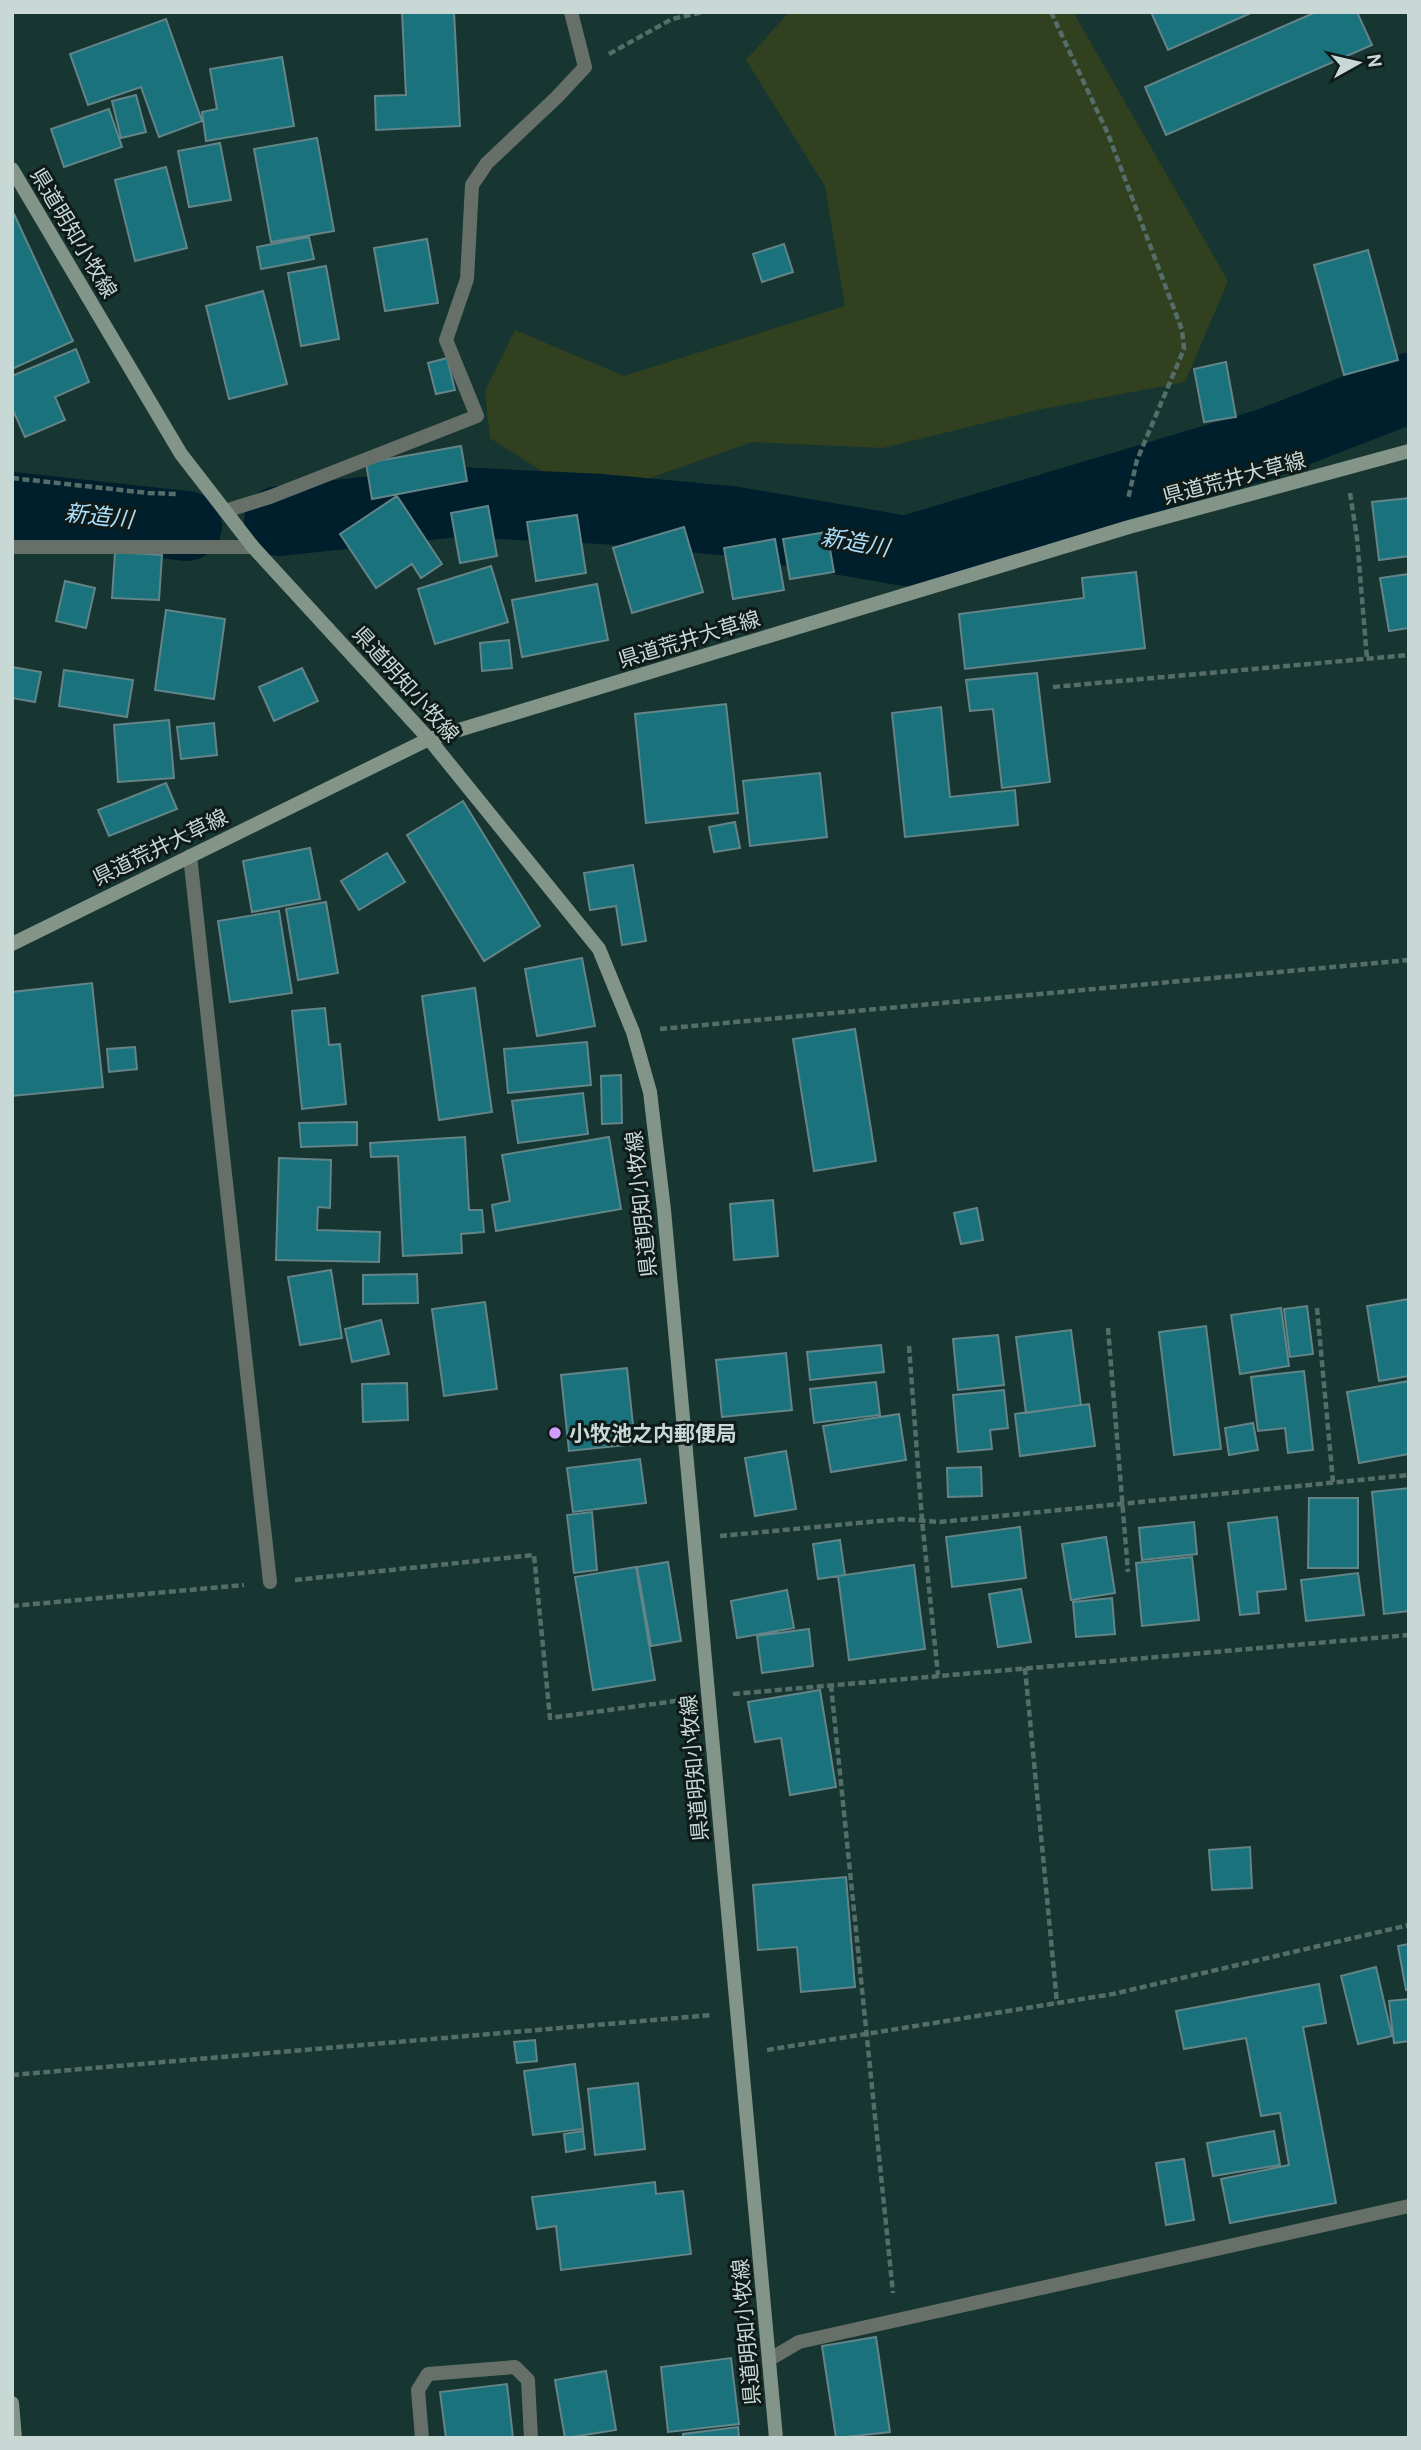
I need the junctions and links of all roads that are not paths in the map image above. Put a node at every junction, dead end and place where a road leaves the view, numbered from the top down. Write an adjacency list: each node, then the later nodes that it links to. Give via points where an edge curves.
1 (571, 12): 4 (street, via 585,67 487,163 472,185 467,279 446,340 477,416)
2 (12, 169): 4 (main road, 県道明知小牧線, via 181,454)
3 (1409, 452): 7 (main road, 県道荒井大草線, via 1129,527)
4 (225, 511): 6 (main road, 県道明知小牧線)
5 (12, 547): 6 (street)
6 (253, 547): 7 (main road, 県道明知小牧線)
7 (429, 739): 8 (main road, 県道荒井大草線); 12 (main road, 県道明知小牧線, via 598,949 633,1032 650,1092)
8 (190, 856): 9 (main road, 県道荒井大草線); 10 (street)
9 (12, 944)
10 (270, 1582)
11 (1409, 2206): 12 (street, via 799,2342)
12 (770, 2359): 17 (main road, 県道明知小牧線)
13 (12, 2403): 14 (main road)
14 (15, 2438)
15 (422, 2438): 16 (street, via 418,2390 428,2374 515,2367 528,2379)
16 (531, 2438)
17 (776, 2438)

